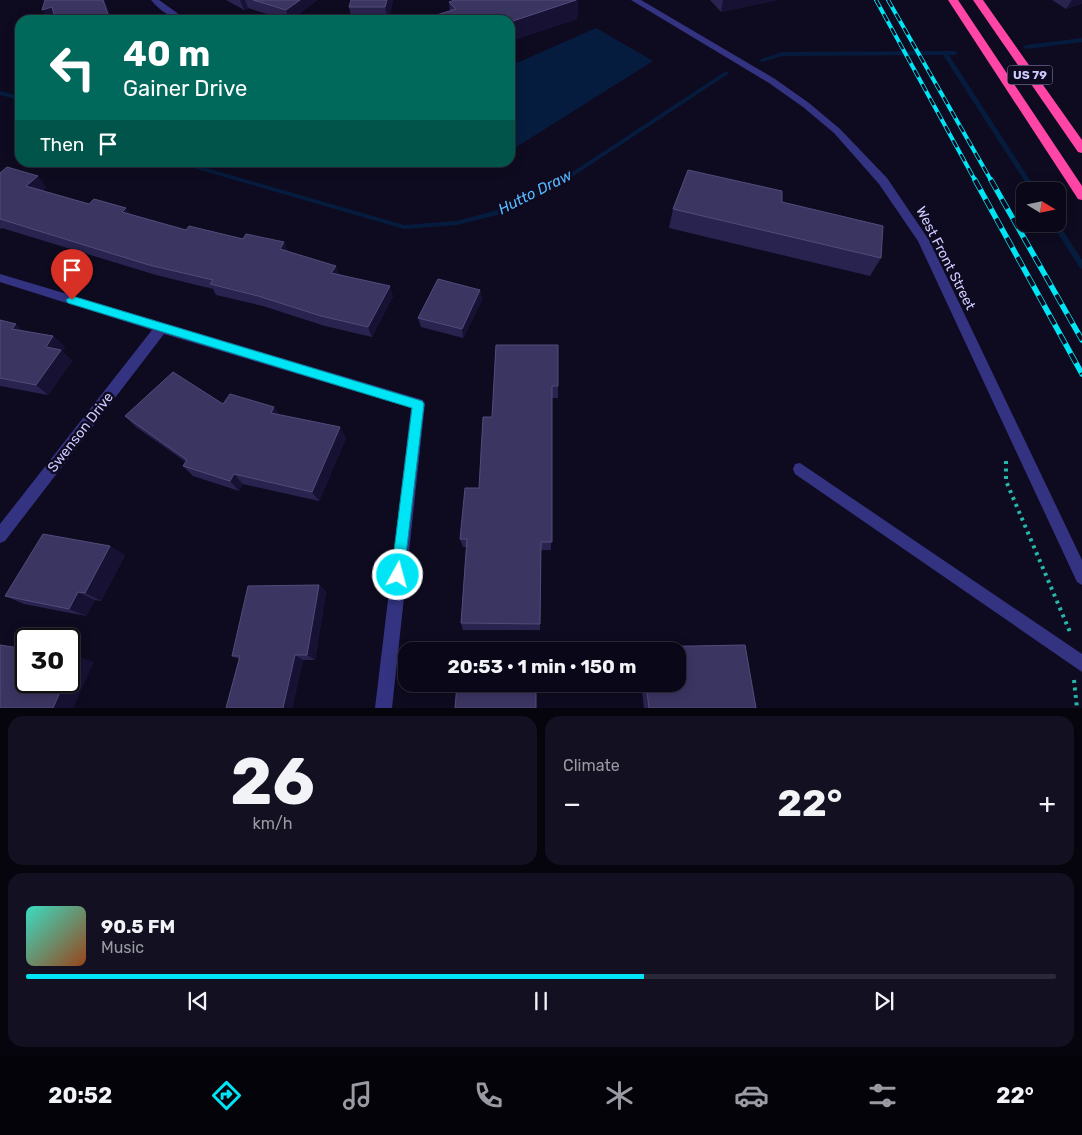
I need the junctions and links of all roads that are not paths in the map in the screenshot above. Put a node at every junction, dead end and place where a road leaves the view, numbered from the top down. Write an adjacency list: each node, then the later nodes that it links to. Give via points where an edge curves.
1 (156, 0): 5 (street)
2 (635, 0): 12 (street, West Front Street, via 772,81 806,105 837,131 888,188 923,240)
3 (953, 0): 7 (highway, US 79)
4 (978, 0): 6 (highway, US 79)
5 (175, 15)
6 (1082, 149)
7 (1082, 196)
8 (0, 278): 9 (street)
9 (161, 328): 11 (street, Swenson Drive); 14 (street, via 418,404)
10 (800, 469): 13 (street)
11 (0, 536)
12 (1082, 577)
13 (1077, 661)
14 (382, 708)

